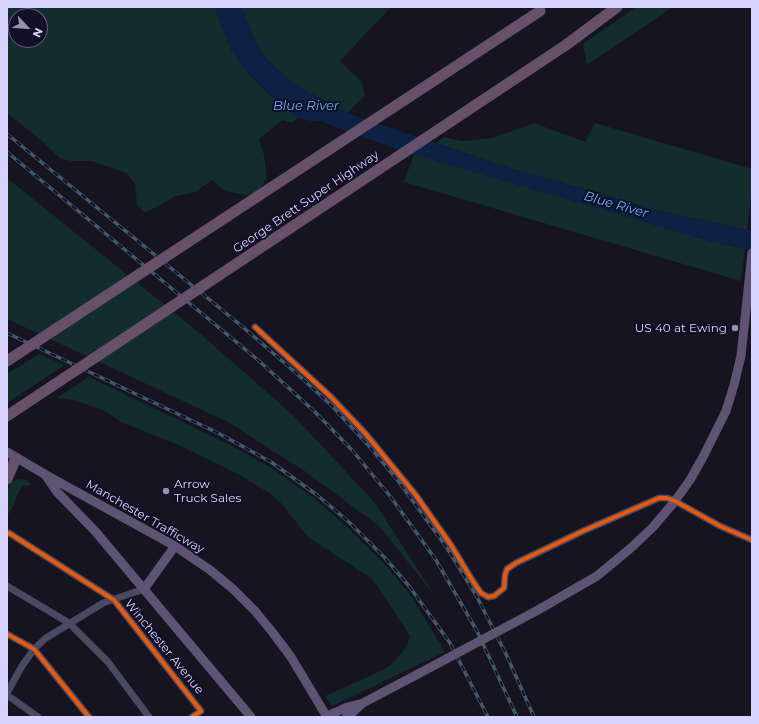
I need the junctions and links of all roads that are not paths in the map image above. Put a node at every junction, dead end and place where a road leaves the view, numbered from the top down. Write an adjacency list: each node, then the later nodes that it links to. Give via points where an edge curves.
1 (617, 7): 6 (highway, George Brett Super Highway, bridge, via 566,45)
2 (544, 9): 5 (highway, bridge)
3 (752, 253): 11 (main road, via 741,356 726,411 703,458)
4 (255, 327): 11 (street, via 330,396 365,433 415,494 474,583 488,597 494,596 504,588 507,569 516,563 659,498)
5 (7, 361)
6 (7, 416)
7 (12, 455): 8 (highway); 9 (main road, Manchester Trafficway); 10 (highway)
8 (7, 467)
9 (46, 475): 14 (main road, Manchester Trafficway); 16 (main road, via 57,492 95,531)
10 (7, 479)
11 (675, 501): 13 (street); 22 (main road, bridge, via 653,527 597,576)
12 (9, 533): 17 (street, Winchester Avenue)
13 (752, 540)
14 (175, 546): 16 (main road); 28 (main road, Manchester Trafficway, via 210,570 255,611 291,657)
15 (7, 586): 18 (street)
16 (144, 589): 17 (street); 27 (main road)
17 (114, 600): 18 (street, via 103,603); 26 (street, Winchester Avenue, via 201,710)
18 (69, 623): 20 (street); 25 (street, via 108,662)
19 (7, 634): 20 (street)
20 (34, 649): 21 (street); 24 (street)
21 (7, 694): 23 (street)
22 (348, 713): 28 (main road)
23 (38, 717)
24 (89, 717)
25 (149, 717)
26 (192, 717)
27 (251, 717)
28 (327, 717)

